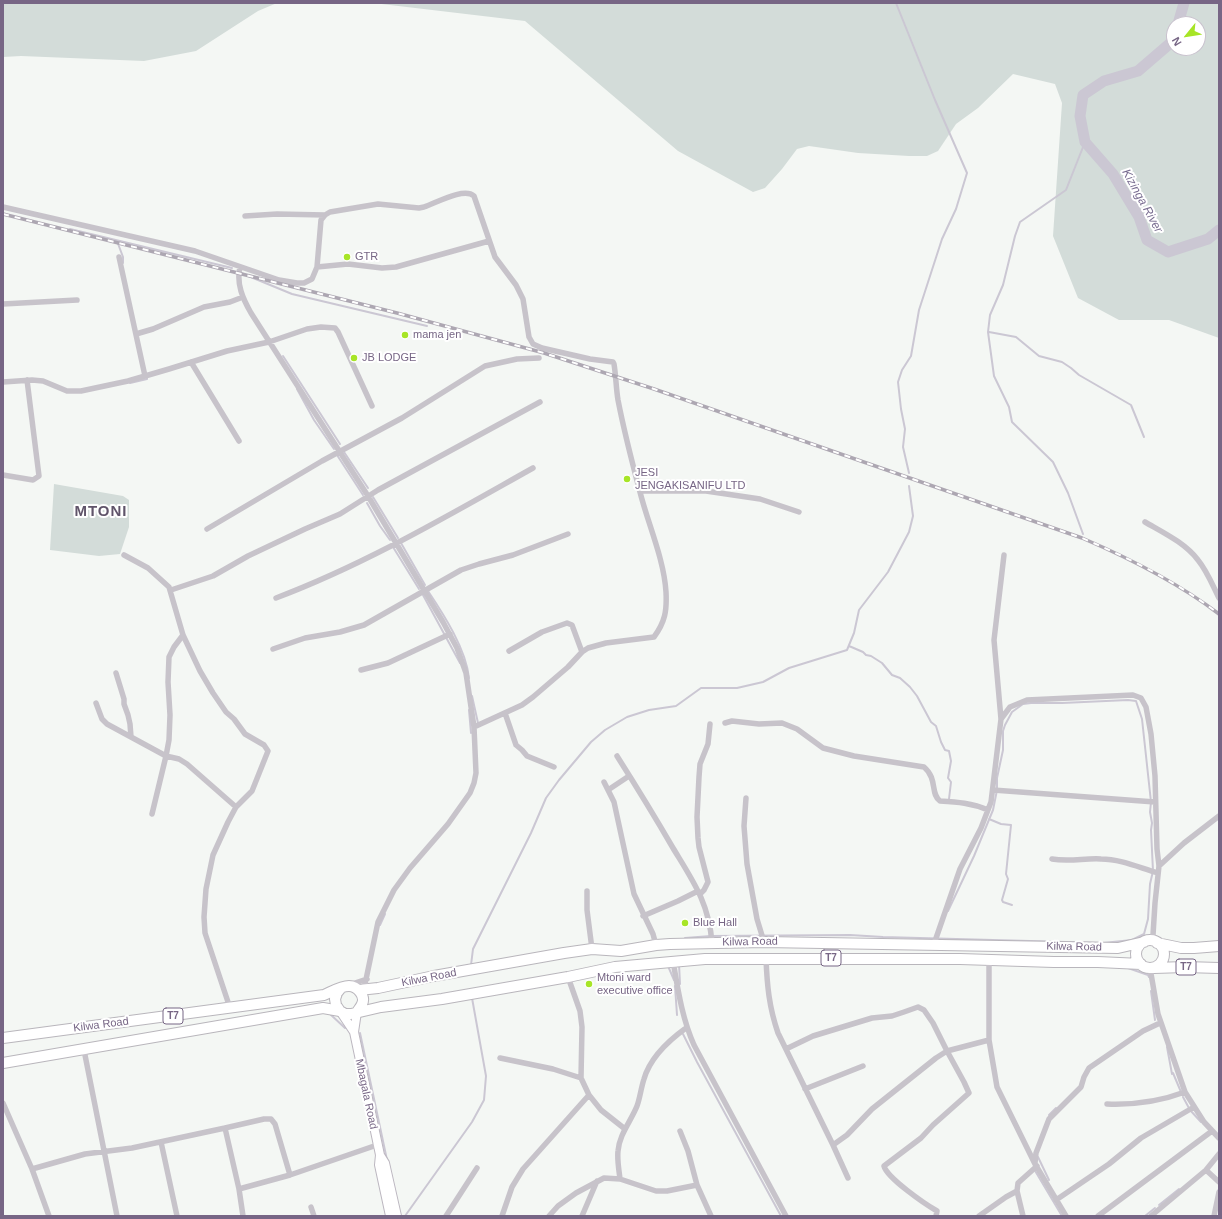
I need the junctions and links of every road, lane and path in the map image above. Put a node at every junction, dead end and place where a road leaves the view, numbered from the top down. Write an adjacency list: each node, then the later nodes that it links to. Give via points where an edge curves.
1 (3, 207): 6 (street, via 195,251)
2 (325, 215): 3 (street); 4 (street, via 333,211 378,204 424,207 468,192 476,199); 7 (street, via 321,220)
3 (244, 216)
4 (489, 241): 7 (street, via 396,268 348,264); 24 (street, via 495,257 523,299 529,337 535,345 613,363 618,402)
5 (119, 256): 11 (street)
6 (240, 267): 7 (street, via 279,280 304,283 312,278); 8 (street, via 239,281)
7 (317, 267)
8 (243, 297): 11 (street, via 204,307); 12 (street)
9 (77, 300): 10 (street)
10 (3, 304)
11 (136, 334): 15 (street)
12 (269, 342): 14 (street); 19 (street, via 321,326 335,328); 21 (street)
13 (539, 358): 21 (street, via 517,359 485,366 402,418)
14 (191, 362): 15 (street); 20 (street)
15 (145, 376): 16 (street, via 81,391 67,391 47,381)
16 (27, 380): 17 (street); 23 (street, via 39,476 33,480)
17 (3, 382)
18 (540, 402): 25 (street)
19 (372, 406)
20 (239, 441)
21 (340, 451): 25 (street); 28 (street)
22 (533, 468): 30 (street)
23 (3, 476)
24 (640, 491): 26 (street, via 706,491 760,499); 41 (street, via 658,551 666,590 665,618 654,637 606,643)
25 (368, 496): 30 (street); 33 (street, via 340,514 248,556 213,576)
26 (799, 512)
27 (1146, 522): 36 (street, via 1189,551 1199,561)
28 (207, 529)
29 (568, 534): 34 (street, via 513,555 461,570)
30 (397, 544): 34 (street); 35 (street, via 307,587)
31 (124, 555): 33 (street, via 148,568)
32 (1004, 555): 46 (street, via 994,640)
33 (171, 590): 38 (street)
34 (424, 590): 37 (street); 39 (street, via 364,625 305,638)
35 (276, 598)
36 (1219, 598)
37 (450, 634): 42 (street, via 388,663); 49 (street, via 466,673)
38 (183, 636): 51 (street, via 169,657 170,716); 60 (street, via 200,671 226,712 245,734 264,744 268,751 252,791)
39 (274, 650)
40 (509, 651): 41 (street, via 542,632 567,622 572,626)
41 (582, 652): 45 (street, via 541,691 522,705)
42 (361, 670)
43 (116, 673): 50 (street, via 129,719)
44 (96, 703): 50 (street, via 102,719 107,724)
45 (504, 713): 49 (street); 53 (street, via 516,745 528,756)
46 (1001, 719): 57 (street); 59 (street, via 1010,707 1027,700 1138,696 1144,701 1151,734)
47 (725, 723): 61 (street, via 782,723 797,729 823,748 854,756 924,767 930,772 937,799 977,805)
48 (710, 724): 68 (street, via 708,744 700,764 697,817 699,847 708,882 704,890)
49 (474, 727): 83 (street, via 476,773 470,793 394,890 378,922)
50 (131, 737): 51 (street)
51 (166, 756): 60 (street, via 187,764); 62 (street)
52 (617, 756): 54 (street)
53 (554, 767)
54 (630, 776): 56 (street); 68 (street)
55 (604, 782): 56 (street)
56 (608, 790): 69 (street, via 614,802 631,885)
57 (992, 790): 59 (street); 61 (street)
58 (746, 798): 70 (street, via 744,826 748,864 757,919)
59 (1155, 802): 65 (street)
60 (236, 807): 86 (street, via 213,855 204,902 205,934)
61 (988, 810): 73 (street, via 960,869)
62 (152, 814)
63 (1219, 816): 65 (street)
64 (1052, 859): 66 (street, via 1110,860)
65 (1159, 866): 66 (street)
66 (1158, 873): 71 (street)
67 (587, 891): 76 (street)
68 (699, 892): 69 (street); 72 (street, via 709,919)
69 (643, 916): 74 (street)
70 (764, 942): 72 (highway, Kilwa Road / T7); 73 (highway, Kilwa Road / T7)
71 (1151, 942): 73 (highway, Kilwa Road / T7, via 1118,948); 75 (highway, Kilwa Road / T7, via 1181,948); 80 (highway, via 1138,948 1137,952 1138,961); 80 (highway, T7, via 1161,946 1164,954 1161,963)
72 (712, 943): 74 (highway, Kilwa Road / T7)
73 (934, 944)
74 (656, 945): 76 (highway, Kilwa Road / T7, via 621,951)
75 (1219, 946)
76 (592, 949): 85 (highway, Kilwa Road / T7)
77 (766, 958): 78 (highway, Kilwa Road / T7); 79 (highway, Kilwa Road / T7); 94 (street, via 772,1015)
78 (989, 960): 80 (highway, Kilwa Road / T7, via 1104,962); 93 (street)
79 (673, 961): 82 (highway, Kilwa Road / T7, via 615,967); 90 (street)
80 (1148, 967): 81 (highway, Kilwa Road / T7); 89 (street)
81 (1219, 968)
82 (568, 977): 88 (highway, Kilwa Road / T7); 100 (street, via 580,1011)
83 (367, 979): 84 (street); 85 (street)
84 (344, 987): 85 (highway, T7); 86 (highway, Kilwa Road / T7, via 324,995); 87 (highway, via 335,999)
85 (361, 990): 88 (highway, via 363,1000)
86 (230, 1008): 92 (highway, Kilwa Road / T7)
87 (340, 1011): 88 (highway, T7, via 345,1014); 91 (street, Mbagala Road); 95 (highway, Kilwa Road / T7, via 323,1008)
88 (356, 1012): 91 (street, Mbagala Road)
89 (1160, 1023): 102 (street); 118 (street, via 1143,1031 1089,1068 1081,1087 1048,1119 1036,1153)
90 (686, 1028): 108 (street, via 668,1042 650,1066 637,1106); 145 (street)
91 (354, 1032): 113 (street, Mbagala Road)
92 (3, 1038)
93 (989, 1040): 96 (street); 118 (street, via 998,1087)
94 (786, 1049): 96 (street, via 813,1036 918,1007 924,1010 933,1023); 101 (street)
95 (84, 1050): 98 (highway, Kilwa Road / T7); 115 (street)
96 (947, 1052): 114 (street, via 872,1109 847,1135); 146 (street, via 969,1093 921,1138 884,1166 888,1173 919,1200 937,1211)
97 (500, 1058): 100 (street)
98 (3, 1063)
99 (863, 1066): 101 (street)
100 (581, 1078): 103 (street)
101 (805, 1089): 114 (street)
102 (1185, 1092): 105 (street, via 1157,1100); 106 (street)
103 (589, 1095): 108 (street, via 601,1110); 142 (street, via 523,1169 512,1187)
104 (3, 1103): 120 (street)
105 (1107, 1104)
106 (1194, 1107): 110 (street); 131 (street, via 1141,1138 1109,1164)
107 (225, 1128): 112 (street); 122 (street, via 264,1118 271,1119 275,1124); 128 (street)
108 (625, 1129): 124 (street, via 618,1152)
109 (680, 1131): 127 (street)
110 (1212, 1131): 111 (street); 150 (street)
111 (1219, 1138)
112 (161, 1142): 115 (street); 136 (street)
113 (377, 1145): 117 (street, Mbagala Road); 122 (street)
114 (833, 1145): 123 (street)
115 (104, 1152): 120 (street, via 85,1154); 135 (street)
116 (1219, 1154): 121 (street)
117 (380, 1155): 139 (street, Mbagala Road, via 379,1165); 140 (street, Mbagala Road, via 385,1163)
118 (1036, 1165): 129 (street, via 1020,1180); 131 (street)
119 (477, 1168): 141 (street)
120 (32, 1169): 134 (street)
121 (1206, 1170): 126 (street); 151 (street)
122 (290, 1175): 128 (street)
123 (848, 1178)
124 (620, 1179): 125 (street, via 604,1178); 127 (street, via 656,1191)
125 (597, 1181): 133 (street); 143 (street, via 558,1206)
126 (1219, 1182)
127 (697, 1185): 144 (street)
128 (239, 1189): 137 (street)
129 (1017, 1191): 147 (street); 148 (street)
130 (1219, 1192): 152 (street)
131 (1056, 1200): 149 (street)
132 (312, 1207): 138 (street)
133 (584, 1215)
134 (49, 1216)
135 (117, 1216)
136 (177, 1216)
137 (243, 1216)
138 (314, 1216)
139 (390, 1216)
140 (397, 1216)
141 (446, 1216)
142 (502, 1216)
143 (549, 1216)
144 (711, 1216)
145 (786, 1216)
146 (936, 1216)
147 (979, 1216)
148 (1024, 1216)
149 (1066, 1216)
150 (1098, 1216)
151 (1151, 1216)
152 (1214, 1216)

